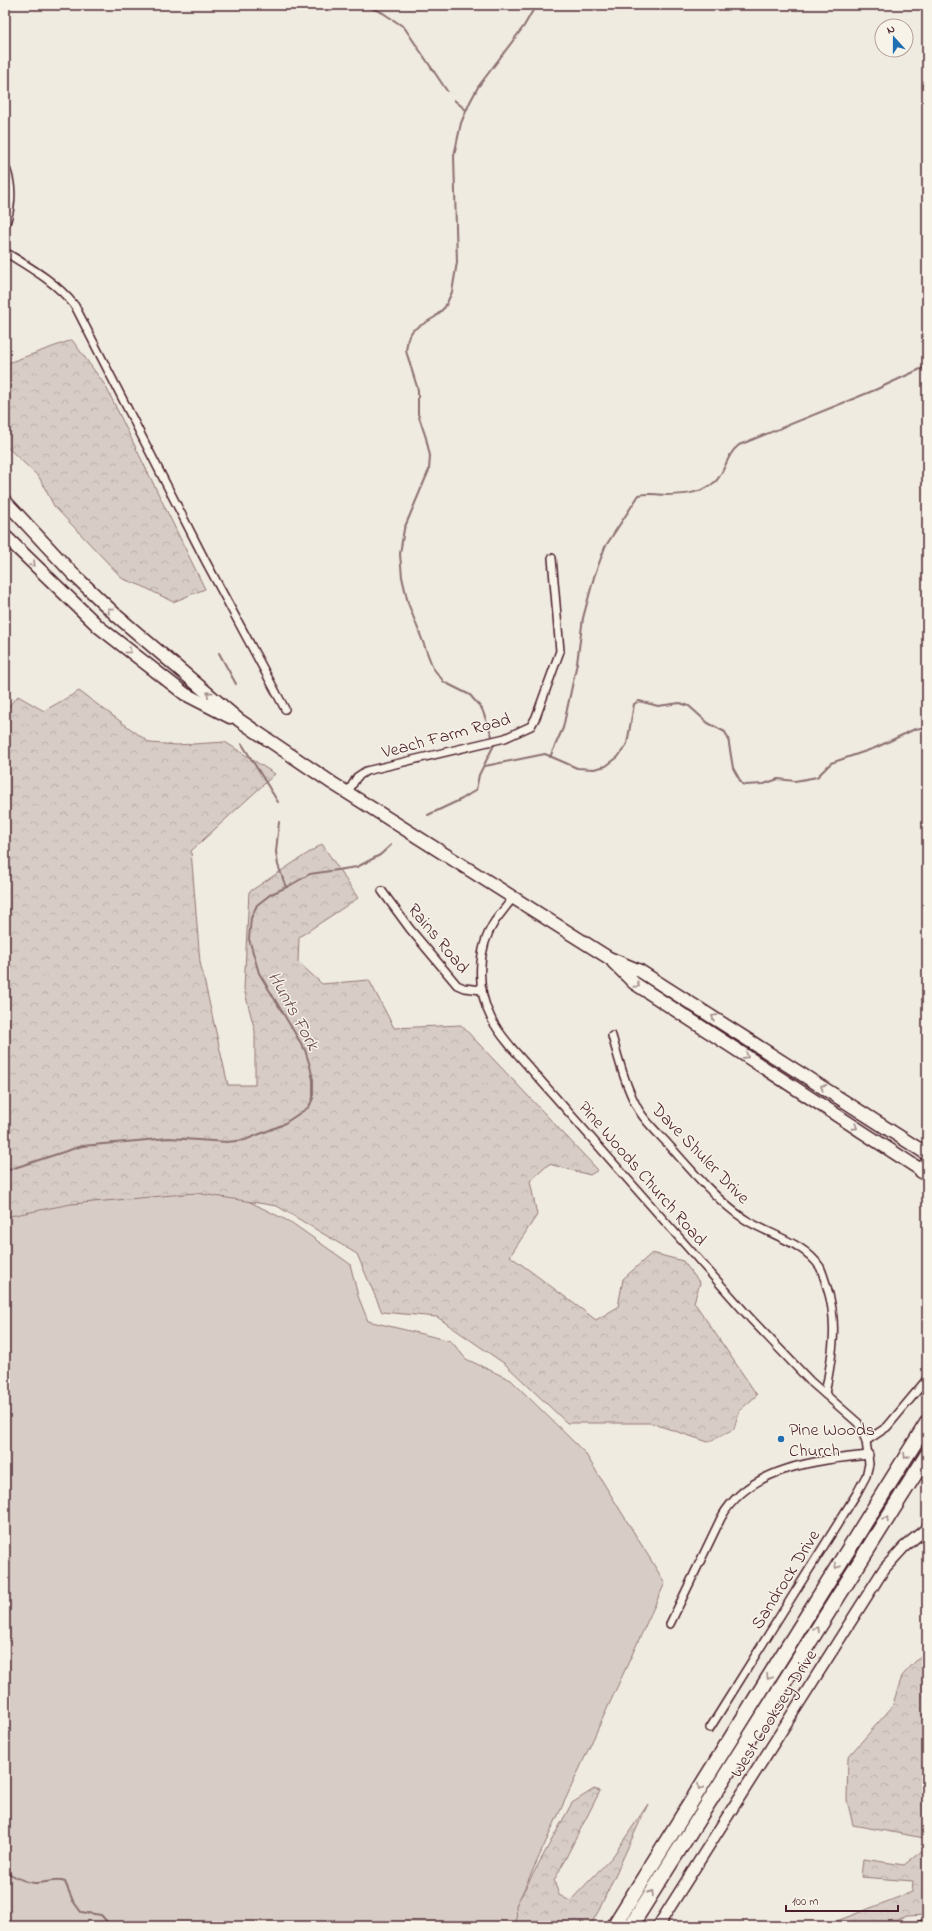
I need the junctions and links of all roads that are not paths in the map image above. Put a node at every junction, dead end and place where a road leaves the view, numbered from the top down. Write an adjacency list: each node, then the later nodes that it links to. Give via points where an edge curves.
1 (5, 170): 2 (street, via 9,190)
2 (5, 222)
3 (5, 252): 7 (street, via 46,277 66,294 75,306 205,560)
4 (5, 501): 8 (main road, one-way to 4, via 117,616 72,573)
5 (5, 536): 8 (main road, one-way to 8, via 99,627 185,694 225,716)
6 (552, 558): 9 (street, Veach Farm Road, via 560,651 531,726 505,738 366,771 357,777)
7 (285, 709)
8 (239, 720): 9 (main road)
9 (348, 792): 11 (main road)
10 (382, 891): 13 (street, Rains Road, via 457,985)
11 (514, 897): 12 (main road); 13 (street, Pine Woods Church Road, via 494,922 485,942 481,961)
12 (609, 958): 15 (main road, one-way to 12, via 640,971); 16 (main road, one-way to 16, via 634,984)
13 (482, 990): 18 (street, Pine Woods Church Road, via 491,1019 512,1048 748,1316)
14 (612, 1036): 18 (street, Dave Shuler Drive, via 630,1095 638,1110 654,1129 733,1210 746,1220 788,1241 806,1253 820,1267 831,1302 835,1326)
15 (927, 1154)
16 (925, 1170)
17 (927, 1379): 20 (street, via 887,1427)
18 (825, 1394): 20 (street, Pine Woods Church Road, via 858,1423)
19 (927, 1423): 27 (highway, one-way to 27)
20 (866, 1441): 21 (street, Sandrock Drive)
21 (869, 1455): 24 (street, via 810,1463 758,1481 737,1496 728,1506); 25 (street, Sandrock Drive, via 869,1469 858,1493)
22 (927, 1455): 28 (highway, one-way to 22)
23 (927, 1528): 29 (street, West Cooksey Drive, via 904,1547 884,1569)
24 (670, 1624)
25 (710, 1728)
26 (927, 1923): 30 (street)
27 (614, 1926)
28 (631, 1926)
29 (658, 1926)
30 (917, 1926)

